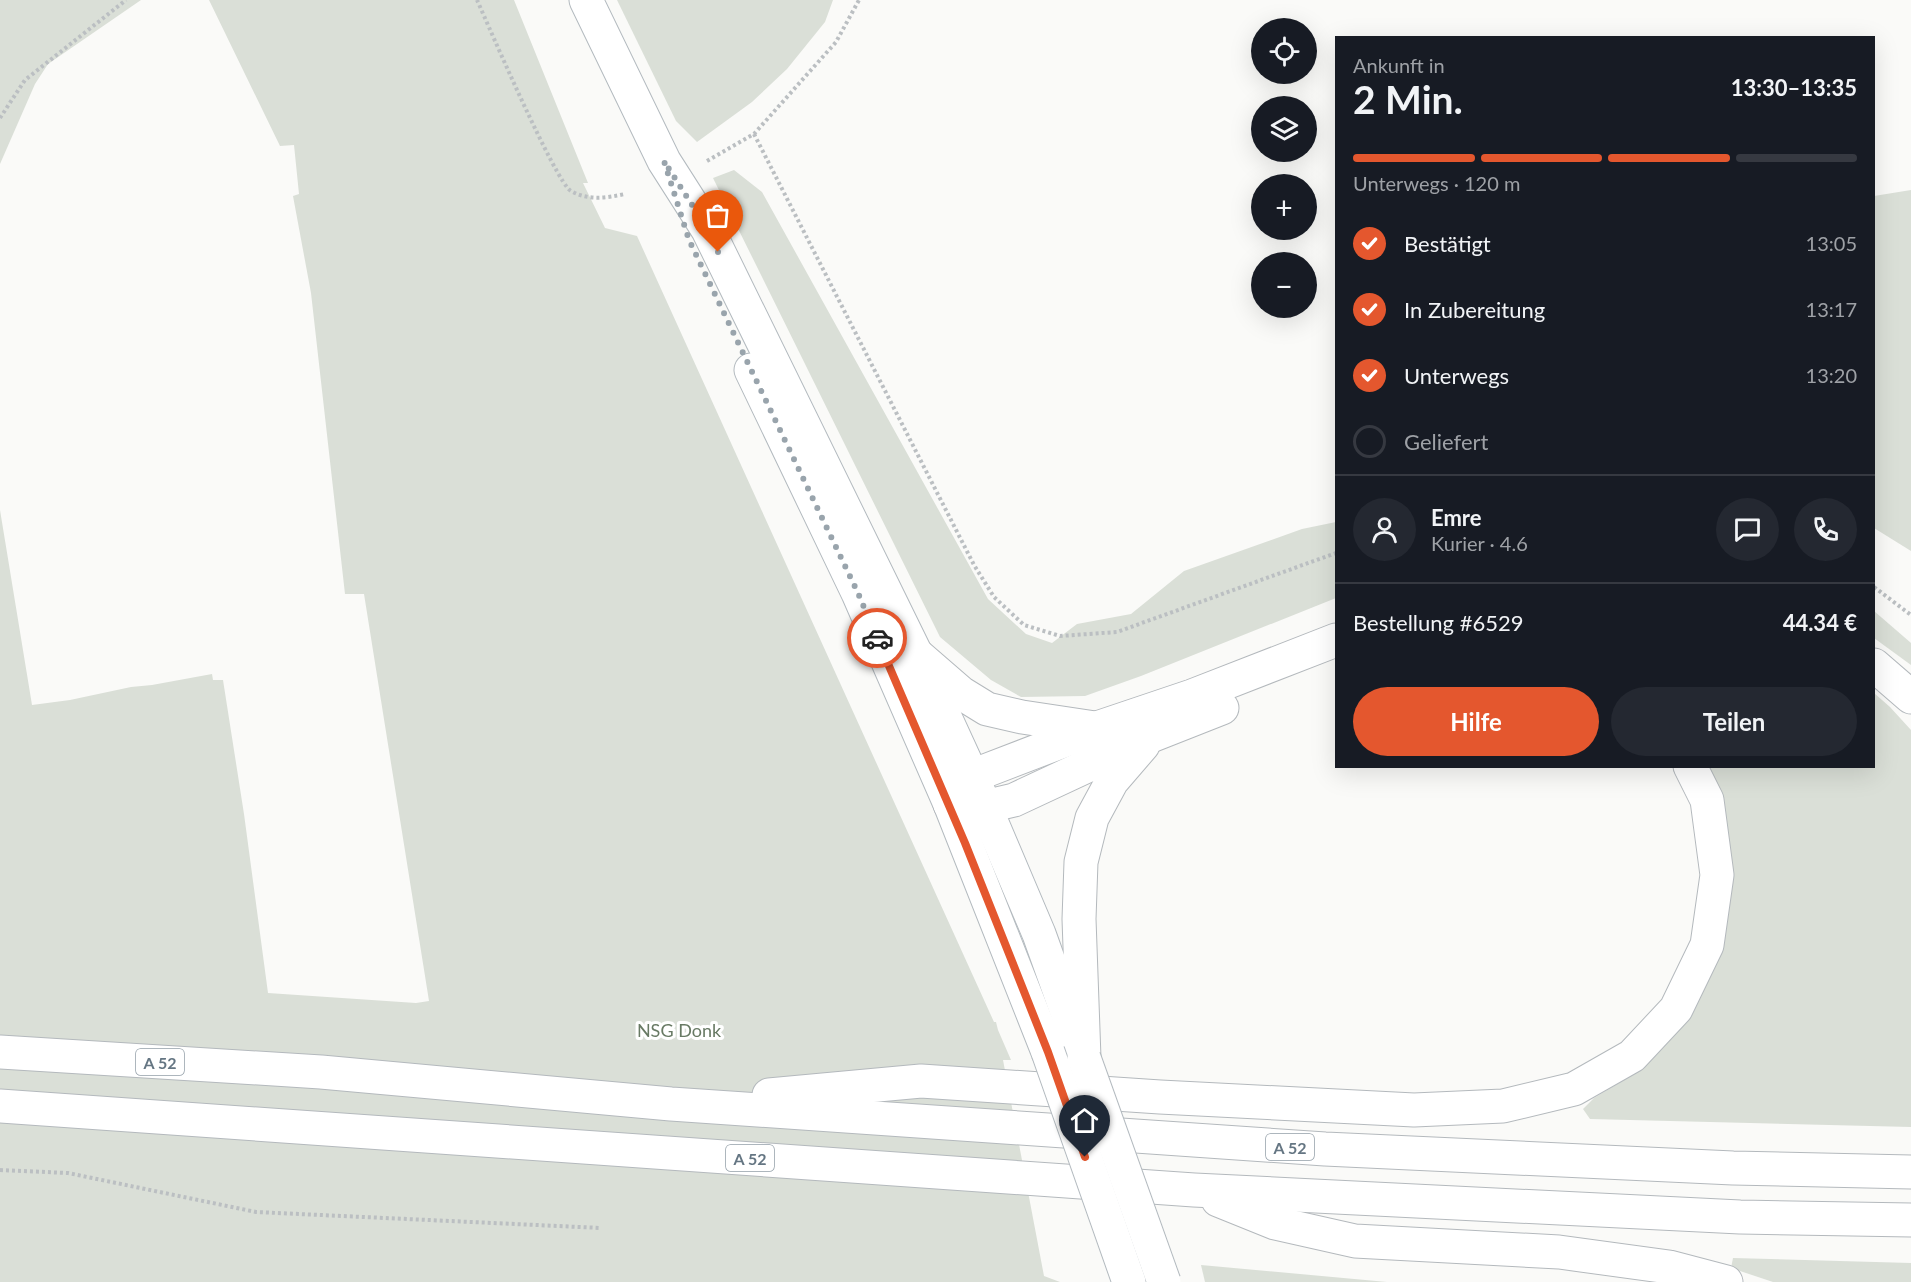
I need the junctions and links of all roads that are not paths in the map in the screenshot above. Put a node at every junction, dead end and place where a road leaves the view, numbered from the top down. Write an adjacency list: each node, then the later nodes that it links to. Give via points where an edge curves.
1 (586, 0): 2 (main road)
2 (664, 161): 4 (main road, via 708,230); 12 (main road, via 689,240 858,593)
3 (1335, 640): 8 (main road)
4 (916, 654): 8 (main road, via 987,709); 11 (main road)
5 (1335, 660): 9 (main road)
6 (1875, 666): 7 (main road)
7 (1911, 697)
8 (1096, 729): 11 (main road)
9 (1151, 736): 13 (main road, via 1014,800); 15 (main road, via 1112,781 1092,818 1081,862)
10 (1691, 768): 16 (main road, via 1707,800 1717,875 1707,945 1676,1009 1632,1056 1574,1089 1503,1106 1414,1110 921,1081)
11 (972, 776): 12 (main road); 13 (main road)
12 (950, 804): 13 (main road); 21 (main road, bridge, via 1048,1052)
13 (984, 807): 15 (main road, via 1039,934)
14 (0, 1052): 16 (main road, A 52, via 321,1072)
15 (1084, 1058): 22 (main road, bridge)
16 (671, 1104): 18 (main road, A 52, via 1325,1149)
17 (0, 1106): 19 (main road, A 52)
18 (1911, 1172)
19 (1194, 1190): 20 (main road, A 52, via 1740,1217); 23 (main road, via 1275,1223 1355,1241 1559,1252 1669,1267)
20 (1911, 1220)
21 (1129, 1282)
22 (1164, 1282)
23 (1726, 1282)

